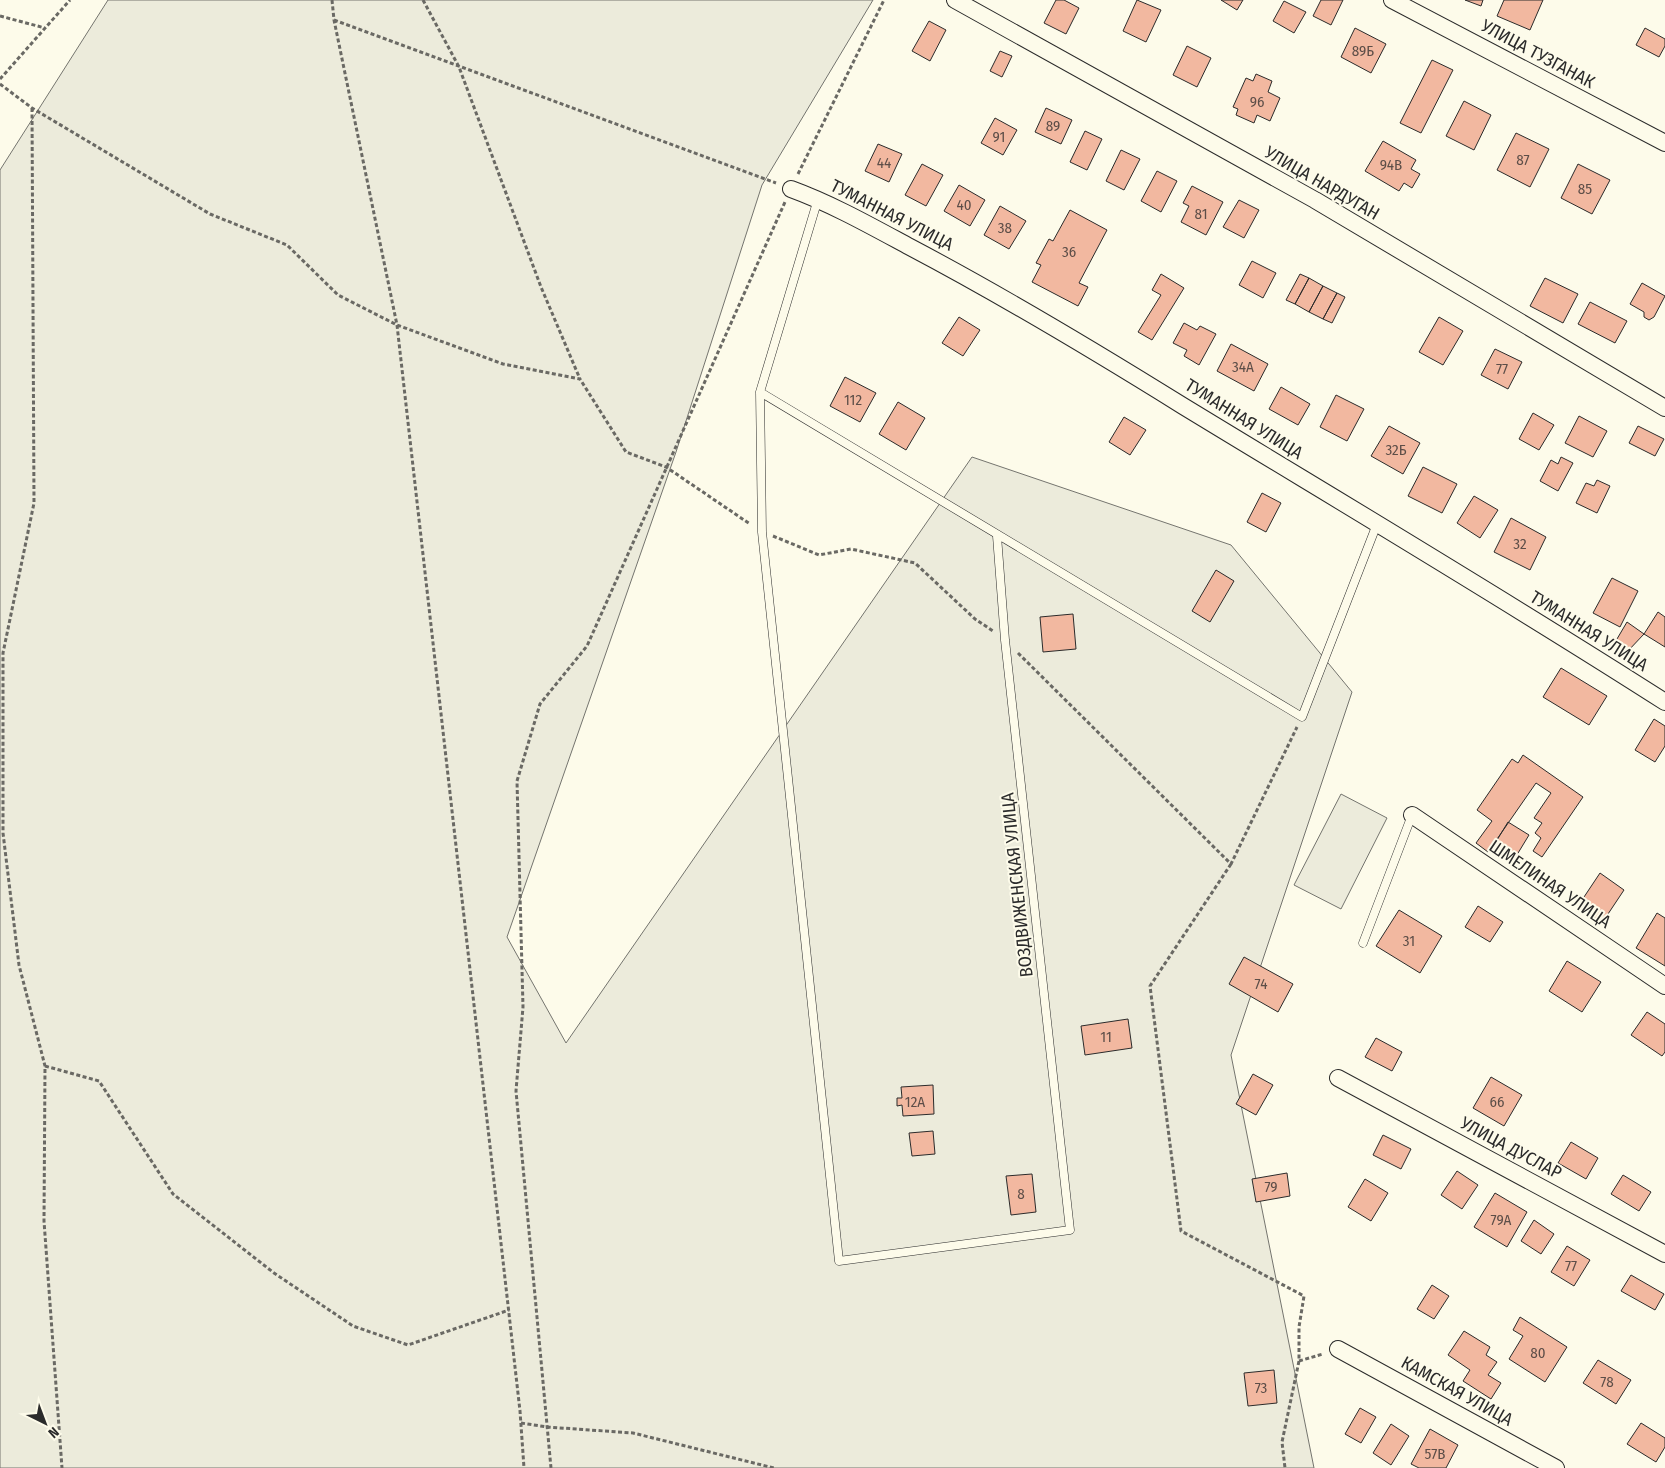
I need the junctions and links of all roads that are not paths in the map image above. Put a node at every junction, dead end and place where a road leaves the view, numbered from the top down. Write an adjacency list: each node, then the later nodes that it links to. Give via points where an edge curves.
1 (955, 0): 7 (street, УЛИЦА НАРДУГАН, via 1316,200)
2 (1392, 0): 3 (street, УЛИЦА ТУЗГАНАК)
3 (1665, 143)
4 (791, 188): 5 (street, ТУМАННАЯ УЛИЦА)
5 (818, 199): 6 (lane); 8 (street, ТУМАННАЯ УЛИЦА, via 981,284)
6 (760, 392): 9 (lane); 9 (lane, ВОЗДВИЖЕНСКАЯ УЛИЦА, via 762,532 839,1261 1070,1230 1005,640)
7 (1665, 408)
8 (1377, 524): 9 (lane, via 1302,717); 10 (street, ТУМАННАЯ УЛИЦА)
9 (997, 536)
10 (1665, 702)
11 (1412, 814): 12 (lane); 13 (street, ШМЕЛИНАЯ УЛИЦА)
12 (1363, 943)
13 (1665, 986)
14 (1338, 1078): 15 (street, УЛИЦА ДУСЛАР)
15 (1665, 1254)
16 (1338, 1349): 17 (street, КАМСКАЯ УЛИЦА)
17 (1556, 1468)

